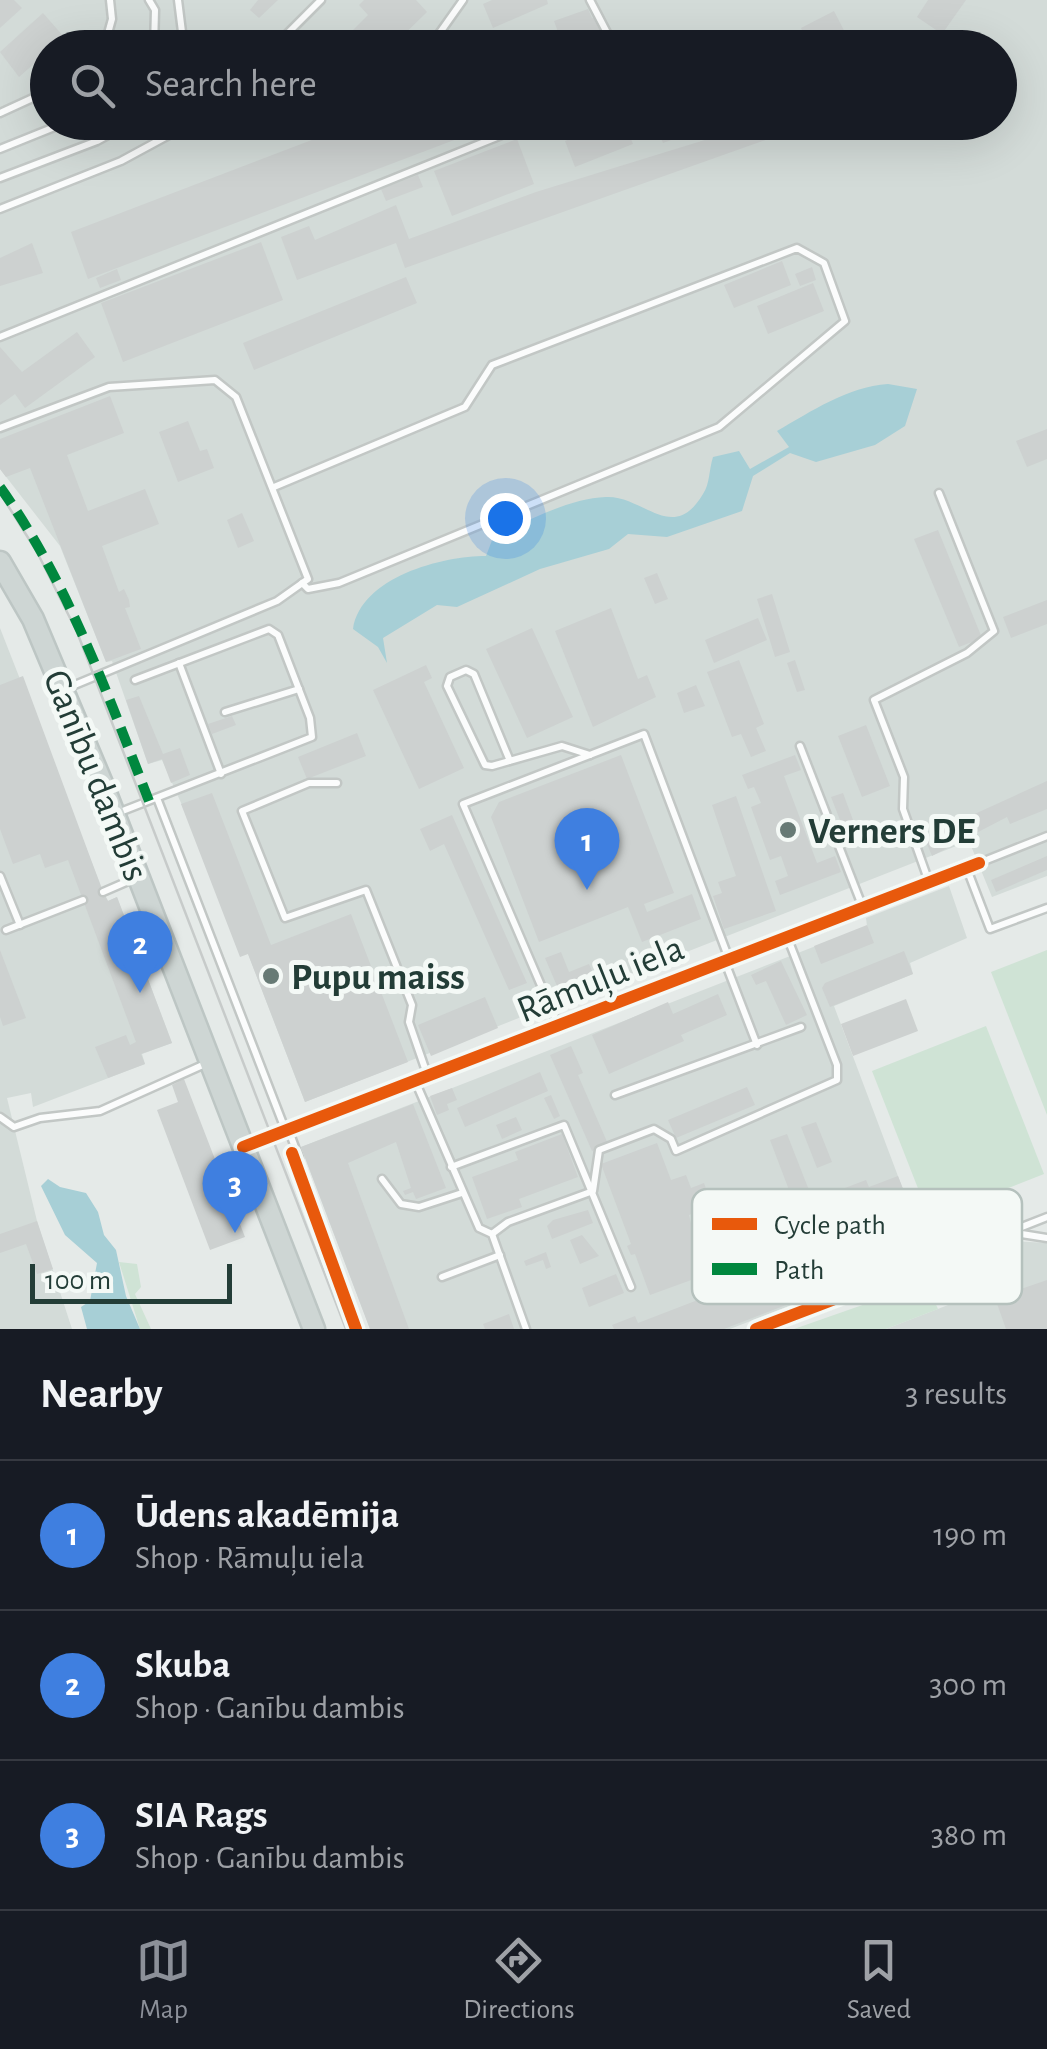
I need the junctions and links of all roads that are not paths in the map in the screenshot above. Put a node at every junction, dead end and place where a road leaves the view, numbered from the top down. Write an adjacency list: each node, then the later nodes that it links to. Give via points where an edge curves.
1 (110, 0): 7 (lane)
2 (178, 0): 9 (lane)
3 (321, 0): 10 (lane)
4 (463, 0): 11 (lane)
5 (590, 0): 12 (lane)
6 (152, 1): 8 (lane)
7 (109, 30)
8 (157, 30)
9 (182, 30)
10 (291, 30)
11 (442, 30)
12 (606, 30)
13 (30, 99): 14 (lane)
14 (0, 113)
15 (30, 137): 19 (lane)
16 (99, 140): 20 (lane)
17 (159, 140): 21 (lane)
18 (489, 140): 23 (lane)
19 (0, 149)
20 (0, 178)
21 (0, 209)
22 (0, 324): 23 (lane)
23 (3, 335)
24 (0, 428): 25 (lane, via 108,387 216,380 236,397)
25 (274, 487): 28 (lane, via 308,579); 28 (lane, via 465,407 492,365 796,248 824,263 845,320 719,427 339,583 308,589)
26 (939, 493): 45 (lane, via 994,631 968,653 874,700 904,776 903,810)
27 (0, 562): 31 (main road, Ganību dambis)
28 (302, 583): 31 (lane, via 277,601)
29 (179, 664): 30 (lane); 32 (lane, via 269,629 278,635); 37 (lane)
30 (135, 680)
31 (64, 689): 40 (main road, Ganību dambis)
32 (299, 689): 33 (lane); 37 (lane, via 312,737)
33 (225, 712)
34 (800, 746): 49 (lane)
35 (590, 755): 36 (lane, via 562,746); 53 (lane, via 644,734); 54 (lane, via 463,804)
36 (510, 760): 36 (lane, via 492,766 480,760 447,686 450,677 474,674)
37 (221, 774): 39 (lane)
38 (337, 783): 58 (lane, via 309,784 242,811 285,918 366,890 412,1005 409,1022)
39 (158, 798): 40 (lane); 61 (lane)
40 (115, 814): 44 (main road, Ganību dambis)
41 (1047, 836): 42 (lane)
42 (973, 866): 45 (street, Rāmuļu iela); 48 (lane, via 990,929)
43 (0, 876): 50 (lane)
44 (139, 876): 46 (lane); 57 (main road, Ganību dambis)
45 (930, 883): 49 (street, Rāmuļu iela)
46 (103, 892)
47 (83, 900): 50 (lane)
48 (1047, 908)
49 (864, 910): 52 (street, Rāmuļu iela)
50 (20, 924): 51 (lane)
51 (6, 930)
52 (788, 940): 53 (street, Rāmuļu iela); 66 (lane, via 838,1065 837,1080 676,1151 671,1139 654,1130 599,1150)
53 (727, 960): 54 (street, Rāmuļu iela); 56 (lane)
54 (559, 1026): 58 (street, Rāmuļu iela)
55 (801, 1027): 56 (lane)
56 (757, 1045): 59 (lane)
57 (210, 1061): 60 (lane, via 100,1112 14,1127); 62 (main road, Ganību dambis)
58 (422, 1081): 61 (street, Rāmuļu iela); 64 (lane)
59 (615, 1095)
60 (0, 1116)
61 (287, 1130): 62 (street, Rāmuļu iela); 63 (lane)
62 (243, 1147): 77 (main road, Ganību dambis)
63 (299, 1158)
64 (451, 1167): 66 (lane, via 564,1124); 67 (lane)
65 (382, 1179): 67 (lane, via 402,1204 419,1207)
66 (592, 1191): 70 (lane); 75 (lane)
67 (462, 1193): 70 (lane, via 479,1228)
68 (1047, 1217): 69 (lane)
69 (1022, 1227)
70 (492, 1234): 73 (lane)
71 (1022, 1236): 72 (lane)
72 (1047, 1238)
73 (500, 1255): 74 (lane); 78 (lane)
74 (442, 1278)
75 (631, 1287)
76 (821, 1304): 79 (street)
77 (314, 1329)
78 (526, 1329)
79 (756, 1329)

